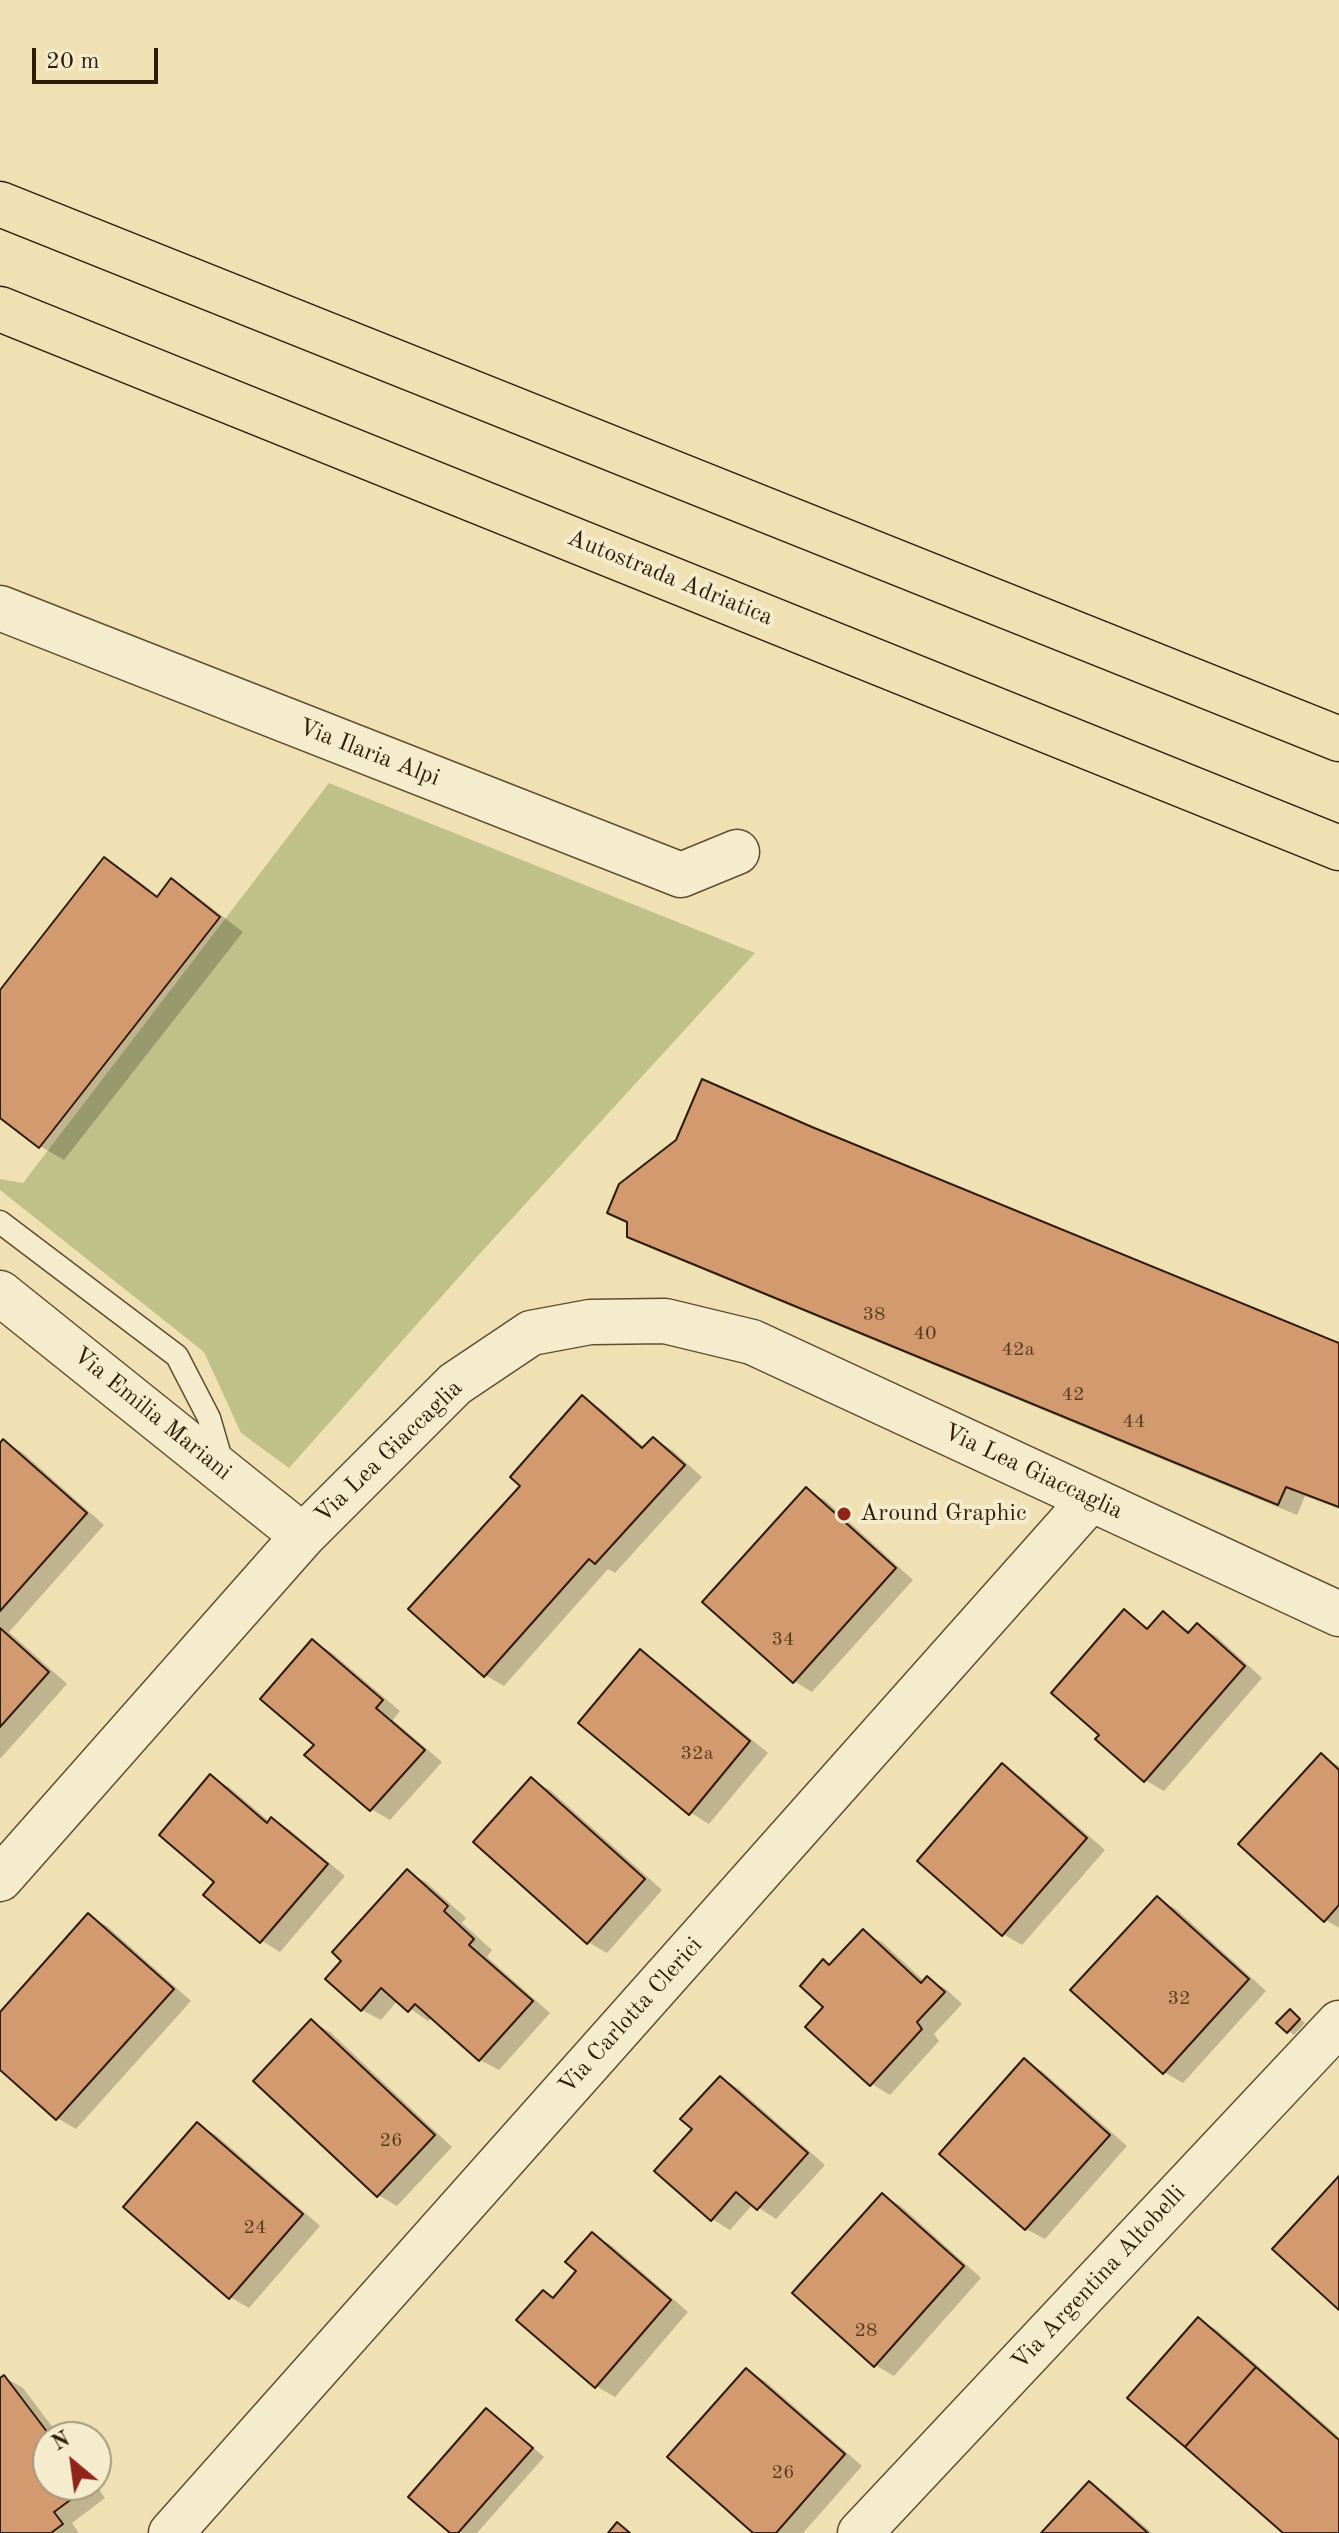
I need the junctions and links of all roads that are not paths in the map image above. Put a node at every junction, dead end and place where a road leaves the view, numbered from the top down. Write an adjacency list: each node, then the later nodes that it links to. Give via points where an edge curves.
1 (0, 204): 4 (highway)
2 (0, 309): 5 (highway, Autostrada Adriatica)
3 (0, 608): 6 (street, Via Ilaria Alpi, via 681,875)
4 (1339, 739)
5 (1339, 848)
6 (737, 852)
7 (0, 1222): 9 (lane, via 177,1356 209,1418)
8 (0, 1293): 9 (street, Via Emilia Mariani)
9 (224, 1471): 11 (street, Via Emilia Mariani)
10 (1091, 1499): 11 (street, Via Lea Giaccaglia, via 752,1342 665,1321 590,1322 531,1333 455,1384); 12 (street, Via Lea Giaccaglia); 15 (street, Via Carlotta Clerici)
11 (303, 1536): 13 (street, Via Lea Giaccaglia)
12 (1339, 1614)
13 (0, 1879)
14 (1339, 2023): 16 (street, Via Argentina Altobelli)
15 (171, 2533)
16 (860, 2533)

